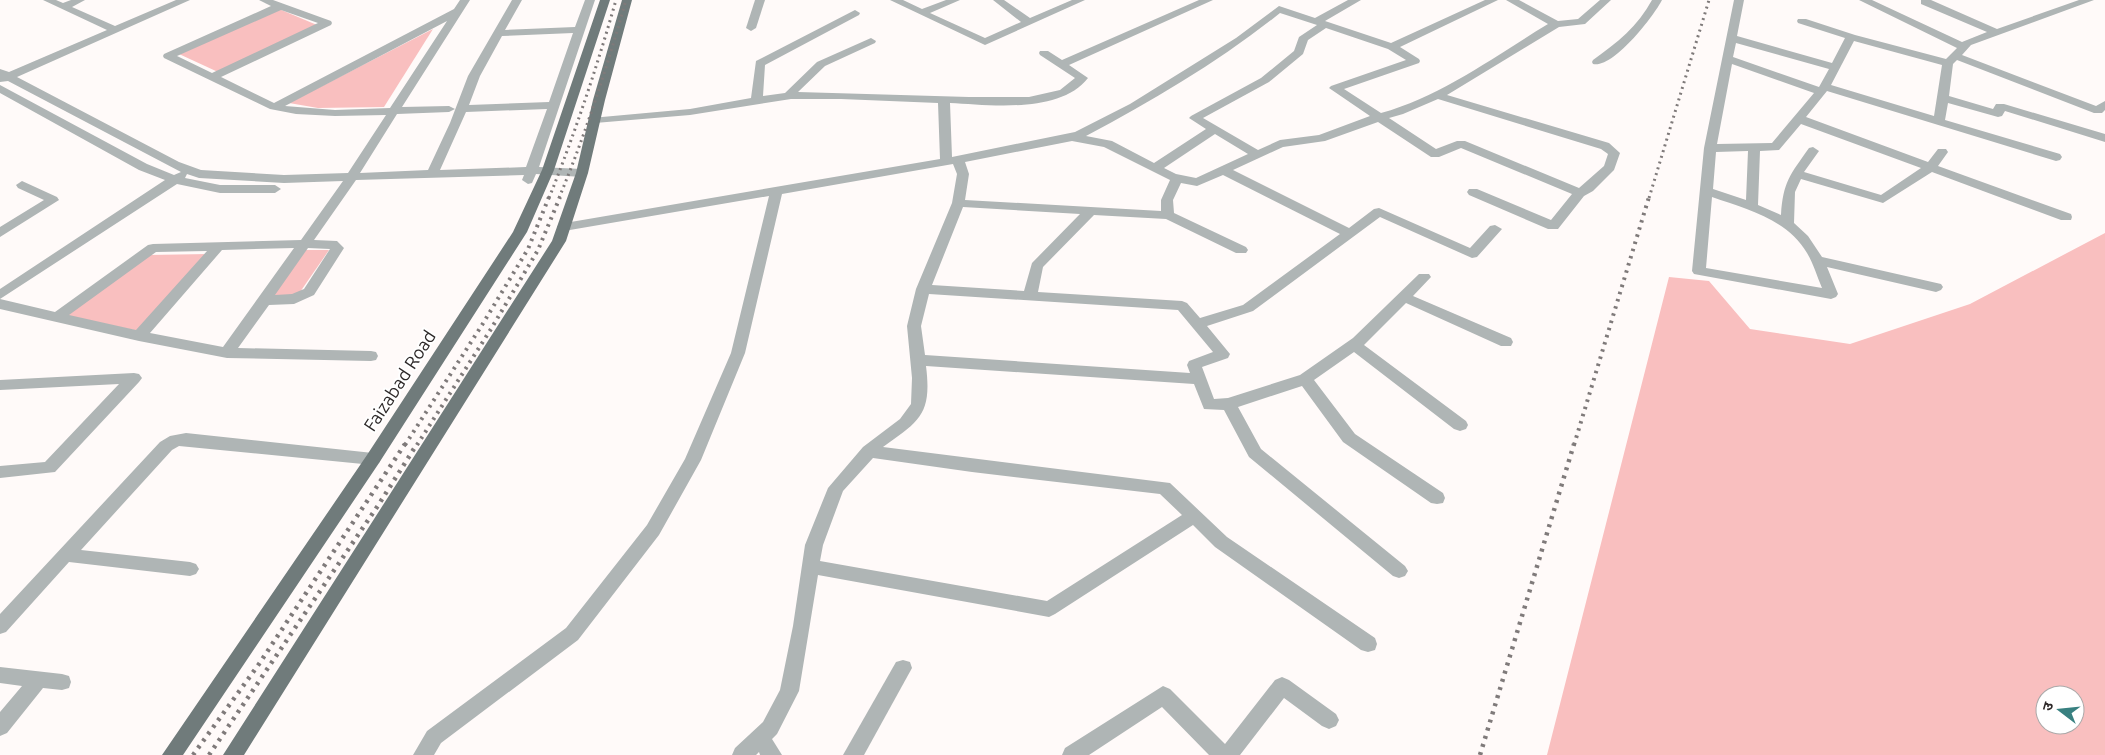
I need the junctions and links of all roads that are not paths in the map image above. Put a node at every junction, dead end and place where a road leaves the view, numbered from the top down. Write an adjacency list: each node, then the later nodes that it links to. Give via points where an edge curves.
1 (48, 0): 27 (street)
2 (80, 0): 27 (street)
3 (185, 0): 35 (street)
4 (264, 0): 26 (street)
5 (518, 0): 37 (street)
6 (590, 0): 36 (street)
7 (605, 0): 86 (main road, Faizabad Road)
8 (627, 0): 67 (main road)
9 (760, 0): 34 (street)
10 (895, 0): 28 (street)
11 (955, 0): 28 (street)
12 (998, 0): 31 (street)
13 (1080, 0): 31 (street)
14 (1208, 0): 48 (street)
15 (1356, 0): 32 (street)
16 (1492, 0): 43 (street)
17 (1511, 0): 33 (street)
18 (1606, 0): 33 (street, via 1581,22)
19 (1658, 0): 47 (street, via 1648,18 1629,39)
20 (1739, 0): 40 (street)
21 (1864, 0): 42 (street)
22 (2089, 0): 38 (street)
23 (1924, 1): 38 (street)
24 (460, 3): 61 (street); 64 (street)
25 (1276, 3): 32 (street); 70 (street, via 1240,40 1134,106)
26 (280, 6): 51 (street, via 168,56); 51 (street, via 326,23)
27 (63, 7): 35 (street)
28 (922, 12): 31 (street, via 985,42)
29 (855, 13): 57 (street, via 760,64)
30 (1802, 21): 39 (street)
31 (1029, 23)
32 (1321, 23): 43 (street); 69 (street, via 1302,39 1299,52 1264,80 1195,118)
33 (1556, 24): 54 (street)
34 (751, 28)
35 (115, 30): 50 (street)
36 (580, 30): 37 (street); 59 (street)
37 (499, 33): 63 (street, via 474,76)
38 (1997, 33): 42 (street)
39 (1851, 36): 46 (street); 49 (street)
40 (1731, 38): 45 (street); 49 (street)
41 (872, 41): 55 (street, via 821,64)
42 (1964, 46): 46 (street)
43 (1392, 47): 65 (street, via 1416,61 1335,88)
44 (1044, 53): 48 (street)
45 (1728, 58): 53 (street); 73 (street)
46 (1952, 59): 56 (street); 60 (street, via 2098,111)
47 (1597, 62)
48 (1061, 64): 58 (street, via 1082,78 1074,88 1050,97 1017,101)
49 (1835, 67): 53 (street)
50 (3, 76): 81 (street)
51 (213, 77): 61 (street)
52 (0, 88): 88 (street, via 143,167)
53 (1823, 89): 66 (street); 68 (street)
54 (1438, 94): 65 (street); 94 (street, via 1605,146 1614,153 1610,167)
55 (787, 97): 57 (street); 58 (street, via 820,95)
56 (1943, 98): 68 (street); 71 (street, via 1998,114 2000,106)
57 (757, 100): 67 (street, via 703,111)
58 (944, 100): 78 (street)
59 (554, 104): 63 (street); 86 (street)
60 (2105, 104)
61 (274, 107): 64 (street, via 316,112)
62 (449, 109): 64 (street)
63 (461, 109): 84 (street)
64 (393, 111): 89 (street)
65 (1379, 118): 76 (street, via 1321,138 1280,144); 94 (street, via 1435,154 1461,144)
66 (1799, 119): 72 (street, via 1775,148); 80 (street)
67 (595, 120): 83 (main road)
68 (1939, 121): 77 (street)
69 (1215, 130): 76 (street); 79 (street)
70 (1071, 136): 78 (street); 79 (street, via 1108,144)
71 (2105, 138)
72 (1754, 146): 73 (street); 96 (street)
73 (1710, 148): 91 (street)
74 (1813, 151): 85 (street)
75 (1942, 152): 80 (street)
76 (1257, 154): 82 (street)
77 (2056, 156)
78 (952, 161): 92 (street); 95 (street, via 963,174)
79 (1155, 168): 87 (street)
80 (1930, 168): 85 (street, via 1882,199); 99 (street)
81 (189, 170): 88 (street); 89 (street, via 233,178)
82 (1224, 170): 87 (street, via 1197,182); 104 (street)
83 (582, 173): 86 (street); 101 (main road)
84 (432, 174): 86 (street); 89 (street)
85 (1797, 174): 100 (street, via 1789,192)
86 (537, 176): 89 (street); 131 (main road, Faizabad Road, via 520,232)
87 (1177, 178): 98 (street, via 1167,200)
88 (175, 180): 89 (street, via 220,189); 112 (street)
89 (348, 182): 105 (street)
90 (22, 185): 103 (street, via 53,200)
91 (1706, 191): 96 (street); 108 (street, via 1699,271 1832,294)
92 (776, 192): 101 (street); 150 (street, via 738,353 693,460 652,530 572,634 434,737)
93 (1473, 192): 94 (street, via 1553,226)
94 (1580, 193)
95 (958, 203): 97 (street); 111 (street)
96 (1752, 207): 100 (street, via 1780,217)
97 (1090, 210): 98 (street); 113 (street, via 1037,266)
98 (1168, 215): 107 (street)
99 (2066, 218)
100 (1787, 223): 108 (street, via 1801,236)
101 (564, 227): 149 (main road, via 559,241)
102 (1495, 228): 104 (street, via 1472,254 1379,212)
103 (0, 233)
104 (1350, 234): 118 (street, via 1248,308)
105 (305, 244): 106 (street); 115 (street); 115 (street, via 332,244 337,248 309,292 294,299)
106 (219, 246): 117 (street, via 153,248); 119 (street)
107 (1242, 250)
108 (1816, 260): 110 (street)
109 (1424, 277): 114 (street)
110 (1936, 287)
111 (923, 290): 113 (street); 124 (street, via 914,326)
112 (0, 295)
113 (1030, 296): 118 (street, via 1182,306)
114 (1404, 297): 120 (street); 121 (street)
115 (266, 300): 122 (street)
116 (0, 304): 117 (street)
117 (57, 317): 119 (street)
118 (1197, 324): 125 (street, via 1223,354 1194,364)
119 (139, 336): 122 (street)
120 (1506, 342)
121 (1354, 345): 126 (street); 129 (street)
122 (227, 353): 123 (street)
123 (371, 356)
124 (918, 360): 125 (street); 130 (street, via 919,405 906,423)
125 (1199, 379): 128 (street, via 1209,405)
126 (1305, 379): 128 (street); 133 (street, via 1349,438)
127 (0, 385): 132 (street, via 134,378 49,468)
128 (1229, 404): 138 (street, via 1255,453)
129 (1460, 425)
130 (869, 452): 134 (street, via 1164,488); 136 (street, via 836,488 814,545)
131 (373, 459): 135 (street, via 176,440 166,446); 148 (main road, Faizabad Road)
132 (0, 472)
133 (1437, 498)
134 (1194, 516): 136 (street, via 1049,609); 140 (street, via 1221,542)
135 (67, 555): 137 (street); 139 (street)
136 (811, 567): 147 (street, via 789,691 770,728)
137 (190, 569)
138 (1399, 571)
139 (0, 626)
140 (1368, 644)
141 (903, 668): 153 (street)
142 (0, 675): 143 (street)
143 (38, 680): 144 (street); 146 (street)
144 (62, 682)
145 (1329, 720): 156 (street, via 1282,686)
146 (0, 727)
147 (760, 738): 151 (street); 152 (street)
148 (172, 755)
149 (233, 755)
150 (423, 755)
151 (742, 755)
152 (772, 755)
153 (853, 755)
154 (1072, 755): 155 (street, via 1163,695)
155 (1222, 755)
156 (1228, 755)

